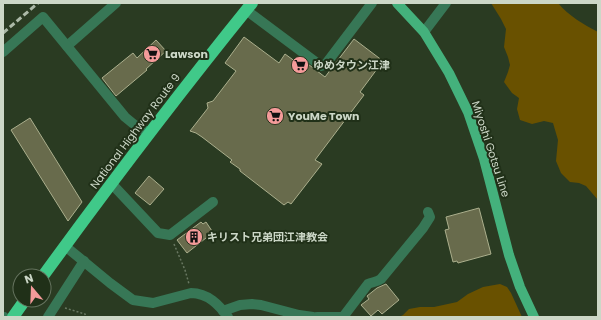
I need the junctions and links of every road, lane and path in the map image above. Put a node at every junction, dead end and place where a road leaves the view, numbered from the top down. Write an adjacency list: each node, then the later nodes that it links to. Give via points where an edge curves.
1 (116, 3): 7 (street)
2 (372, 3): 5 (street, via 323,66)
3 (397, 3): 6 (main road, Miyoshi Gotsu Line)
4 (446, 3): 6 (street)
5 (249, 6): 9 (highway, National Highway Route 9)
6 (424, 32): 27 (main road, Miyoshi Gotsu Line, via 449,72 468,112 484,159 509,255)
7 (67, 46): 8 (street, via 43,17); 9 (street, via 125,116)
8 (3, 52)
9 (149, 133): 10 (highway, National Highway Route 9)
10 (111, 184): 13 (street, via 158,233); 14 (highway, National Highway Route 9)
11 (213, 202): 13 (street)
12 (428, 212): 26 (street, via 430,217 423,228 381,279 368,284)
13 (170, 235): 17 (path, via 185,270)
14 (65, 246): 15 (street); 16 (highway, National Highway Route 9)
15 (84, 262): 17 (street, via 133,300 153,303); 18 (street)
16 (49, 268)
17 (191, 293): 20 (street, via 206,296)
18 (56, 304): 22 (street); 23 (path, via 85,314)
19 (19, 308): 21 (highway)
20 (226, 314): 24 (street, via 240,306 252,304)
21 (13, 317)
22 (48, 317)
23 (86, 317)
24 (314, 317)
25 (317, 317): 26 (street)
26 (343, 317)
27 (534, 317)

